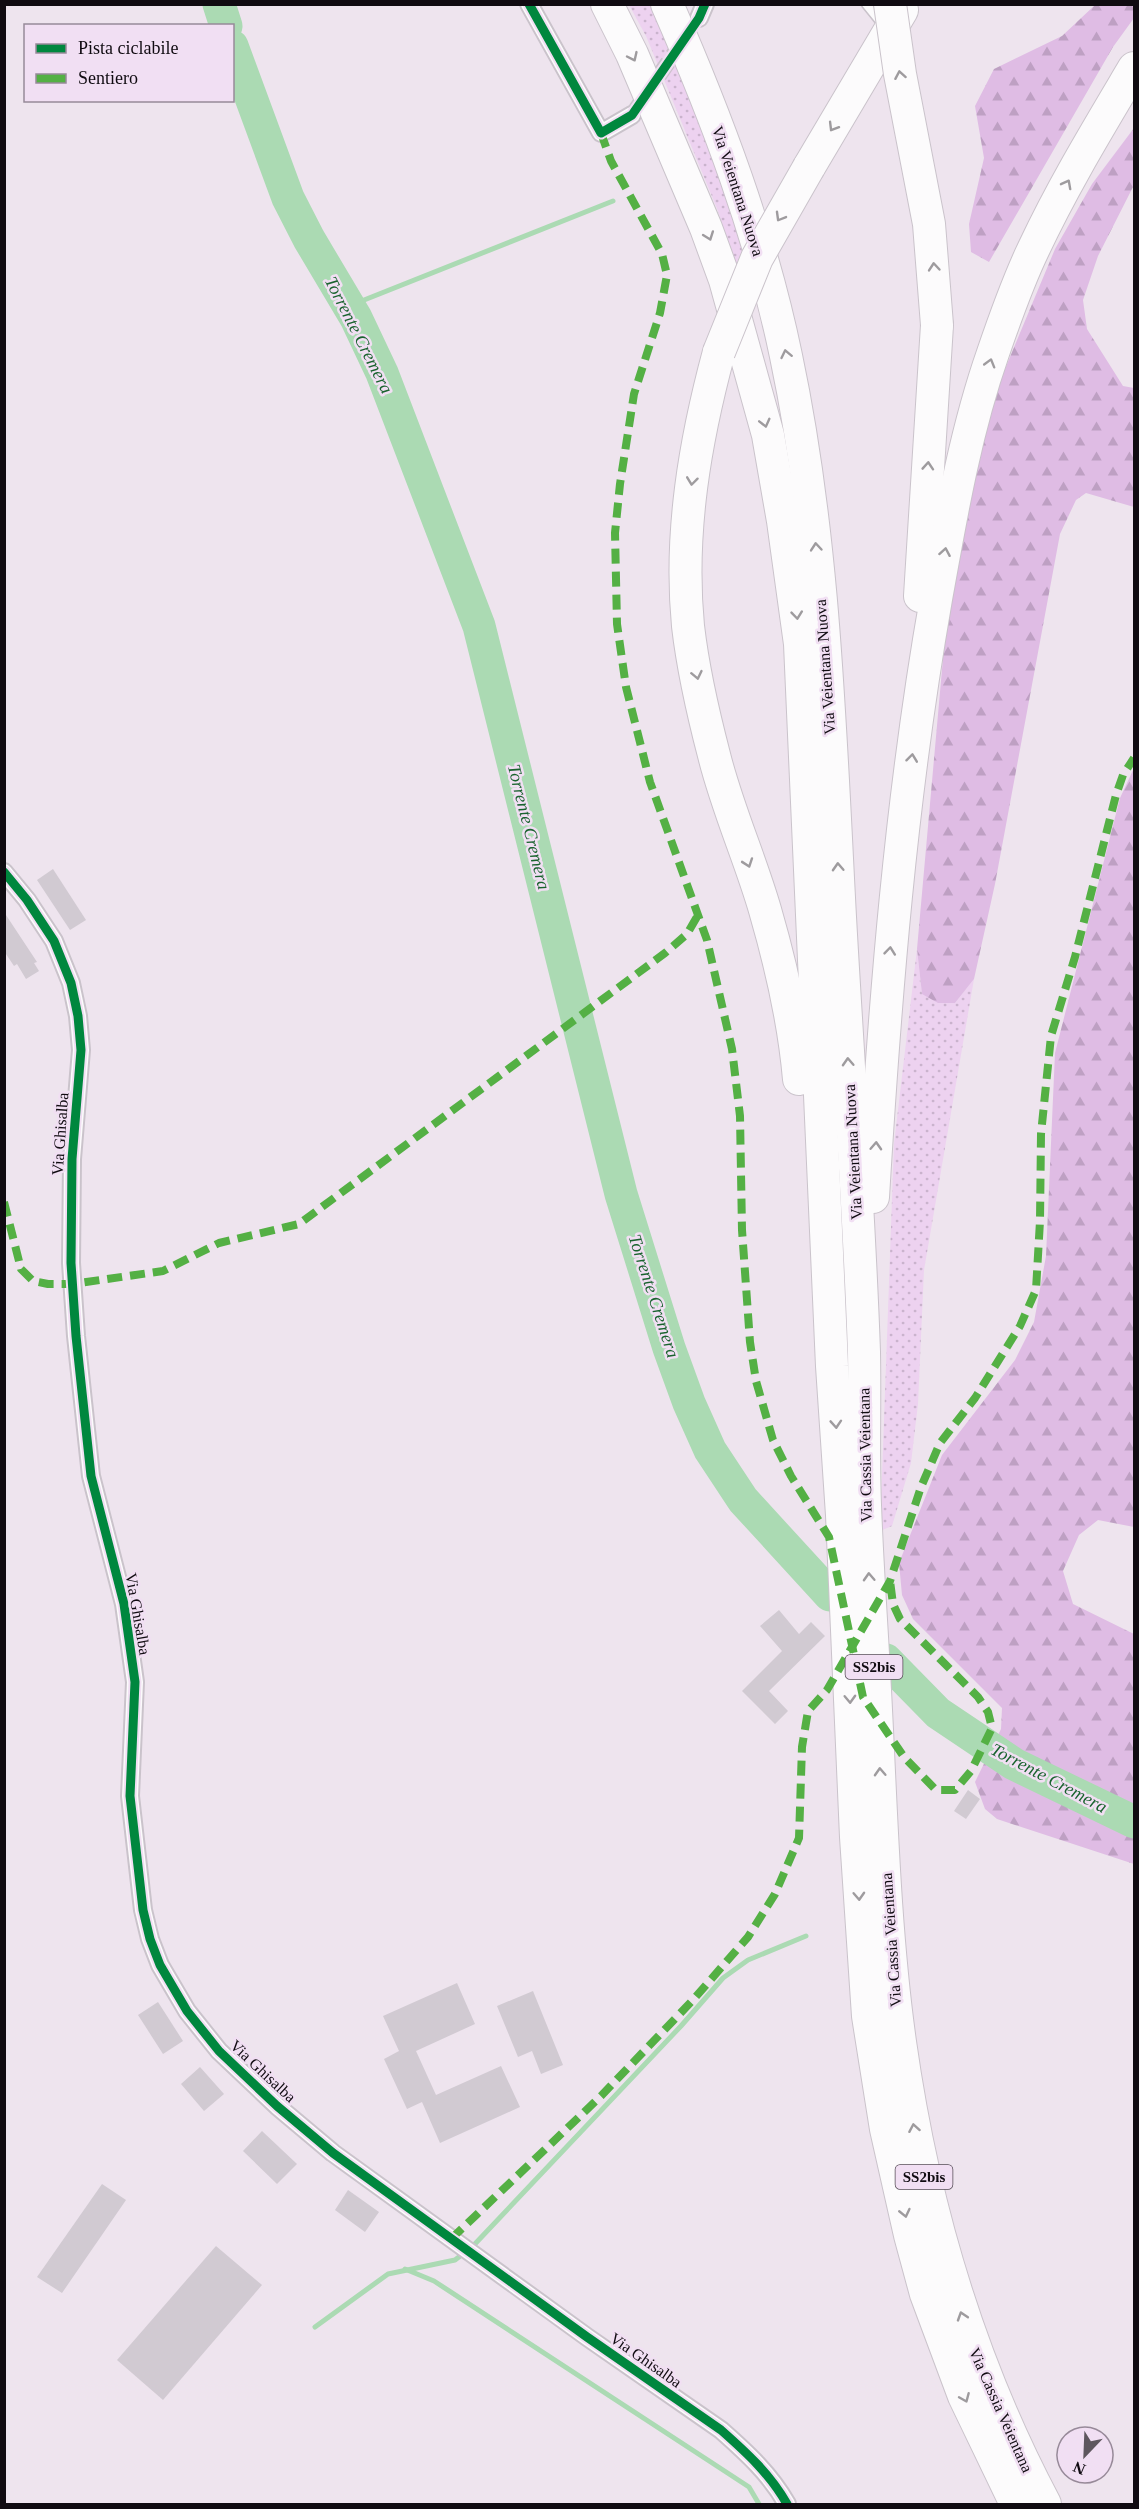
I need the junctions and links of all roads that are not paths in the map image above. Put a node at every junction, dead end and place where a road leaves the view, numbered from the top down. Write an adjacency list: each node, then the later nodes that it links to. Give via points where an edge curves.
1 (528, 4): 8 (street, via 601,133)
2 (607, 4): 12 (highway, one-way to 12, via 646,87 725,280 768,435 781,511 800,644)
3 (668, 4): 11 (highway, Via Veientana Nuova, one-way to 3, via 829,714 815,538 802,445 786,355 756,241 704,90)
4 (866, 4): 6 (lane)
5 (905, 4): 6 (highway)
6 (889, 19): 9 (highway, one-way to 6, bridge, via 920,583 937,325 929,224); 12 (highway, one-way to 12, bridge, via 744,286 719,352 701,423 688,522 688,627 714,756 765,909 795,1038 812,1217)
7 (1134, 68): 9 (highway, one-way to 7, via 960,466 993,354 1033,249)
8 (632, 115)
9 (920, 693): 11 (highway, one-way to 9, via 884,1014)
10 (4, 872): 15 (street, Via Ghisalba, via 54,941 71,983 78,1016 81,1050 72,1159 70,1263 76,1336 91,1476 124,1604 135,1682 130,1796 143,1910 150,1939 178,1998 219,2051 333,2153 721,2430 775,2482)
11 (864, 1351): 13 (highway, Via Cassia Veientana / SS2bis)
12 (832, 1366): 13 (highway, Via Cassia Veientana / SS2bis, one-way to 13)
13 (854, 1510): 14 (highway, Via Cassia Veientana / SS2bis)
14 (869, 1834): 16 (highway, Via Cassia Veientana / SS2bis, one-way to 16, via 870,2033 886,2129 926,2294 952,2367); 17 (highway, Via Cassia Veientana / SS2bis, one-way to 14, via 1003,2420 947,2269 914,2129)
15 (787, 2505)
16 (1016, 2505)
17 (1044, 2505)

